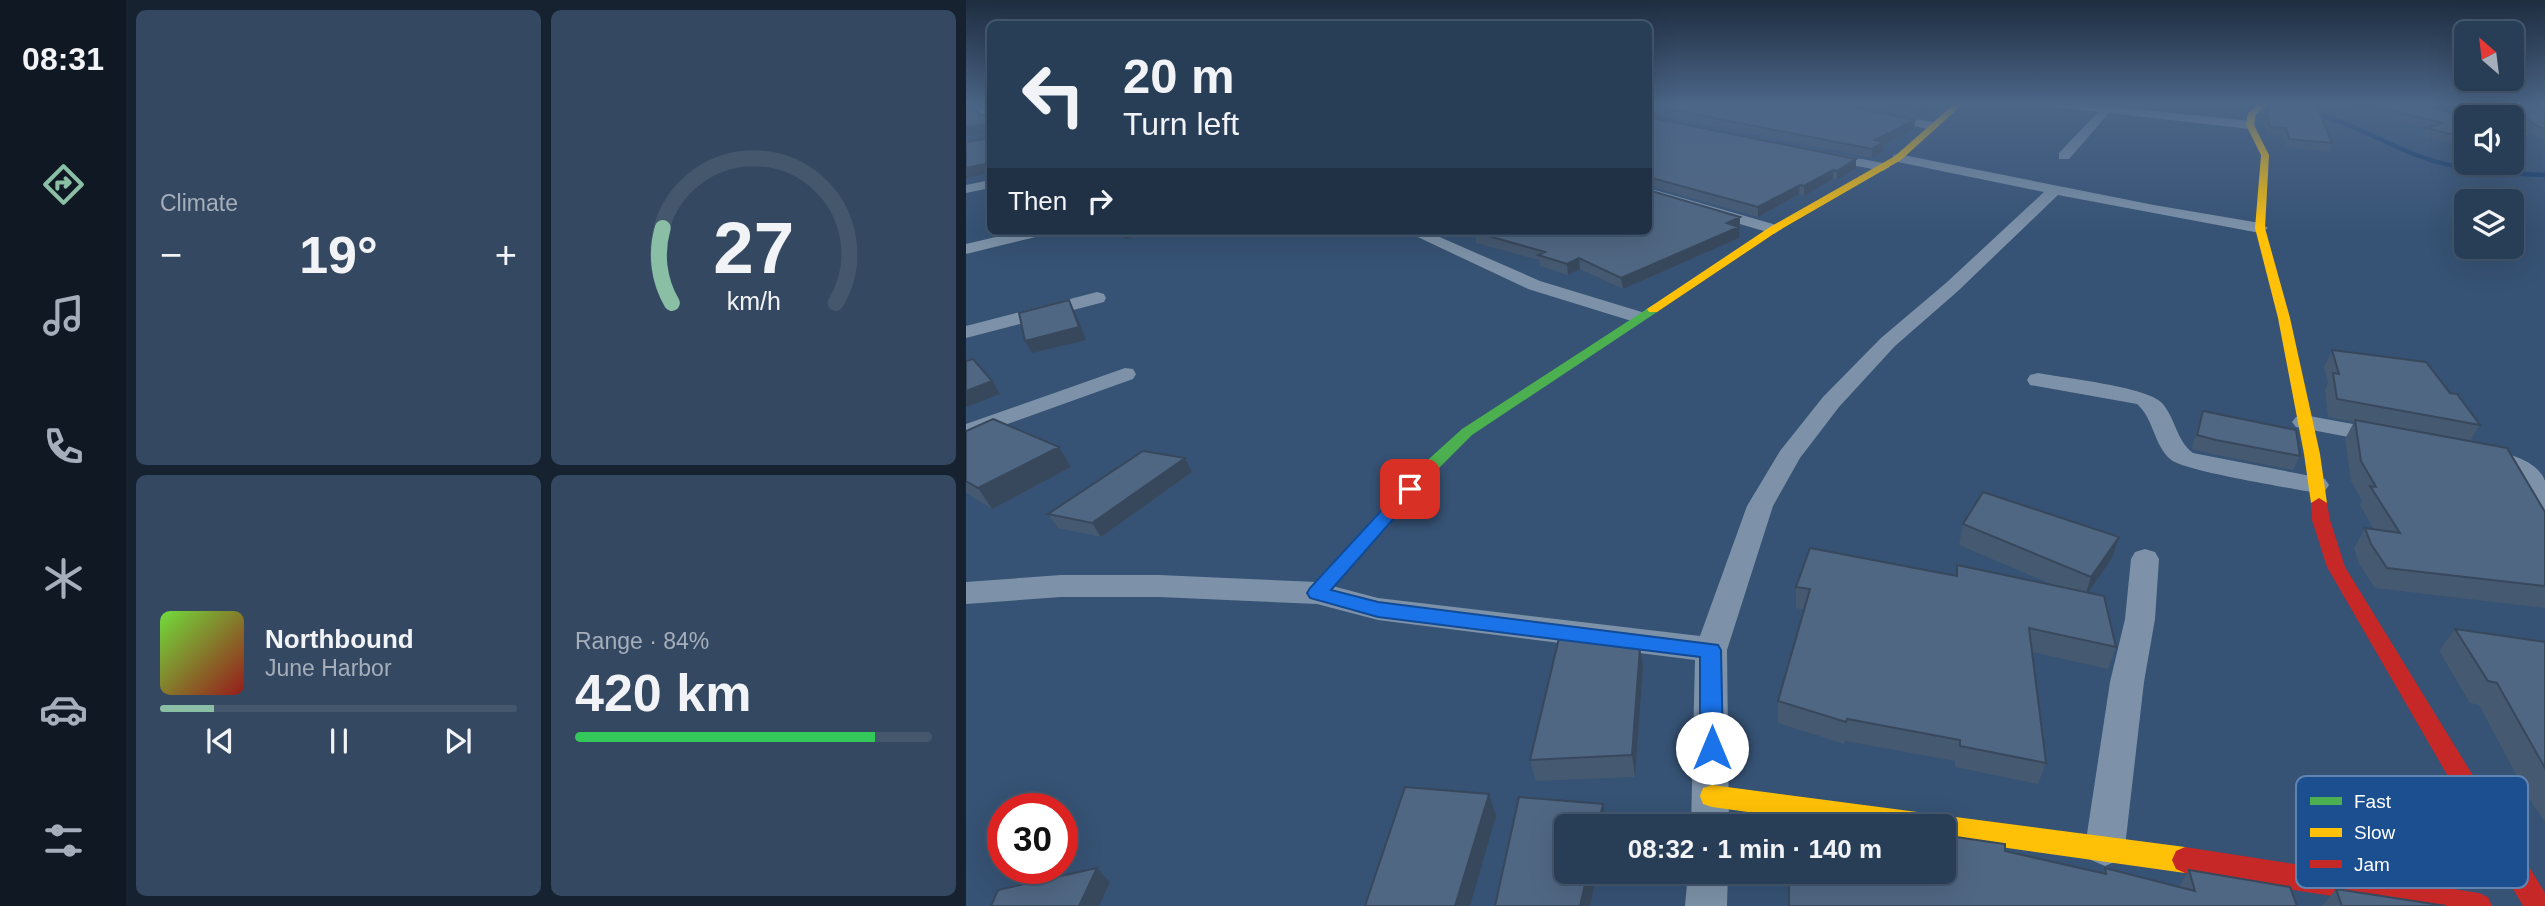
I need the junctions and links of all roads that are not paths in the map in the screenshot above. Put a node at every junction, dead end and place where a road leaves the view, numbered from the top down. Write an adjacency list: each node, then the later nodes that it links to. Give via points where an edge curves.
1 (1911, 146): 6 (street)
2 (2073, 146): 5 (street)
3 (2260, 146): 12 (street, via 2264,155)
4 (1807, 152): 7 (street)
5 (2064, 156)
6 (1898, 158): 7 (street); 10 (street)
7 (1883, 167): 13 (street)
8 (987, 185): 9 (street)
9 (966, 189)
10 (2055, 190): 12 (street); 31 (street, via 1888,342 1830,402 1789,456 1760,506)
11 (1652, 193): 13 (street)
12 (2260, 228): 22 (street)
13 (1774, 229): 18 (street)
14 (1025, 235): 16 (street)
15 (1422, 235): 18 (street, via 1534,285)
16 (966, 249)
17 (1097, 299): 19 (street)
18 (1638, 317): 30 (street, via 1467,432)
19 (966, 332)
20 (1125, 374): 23 (street)
21 (2038, 380): 26 (street, via 2144,399 2158,410 2172,451 2185,459)
22 (2304, 422): 24 (street); 26 (street)
23 (966, 432)
24 (2398, 439)
25 (2465, 452): 27 (street, via 2505,459 2521,468)
26 (2316, 485): 32 (street, via 2336,567)
27 (2545, 501)
28 (2145, 559): 35 (street)
29 (966, 593): 30 (street, via 1061,586)
30 (1317, 593): 31 (street, via 1378,609)
31 (1711, 650): 33 (street)
32 (2461, 776)
33 (1712, 796): 34 (street); 35 (street)
34 (1711, 814)
35 (2105, 847): 36 (street)
36 (2296, 877)
37 (1707, 884): 40 (street)
38 (2365, 888): 41 (street)
39 (2527, 888): 42 (street)
40 (1706, 906)
41 (2479, 906)
42 (2538, 906)

